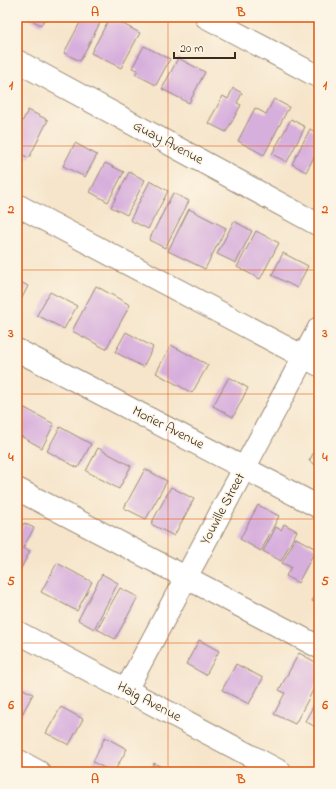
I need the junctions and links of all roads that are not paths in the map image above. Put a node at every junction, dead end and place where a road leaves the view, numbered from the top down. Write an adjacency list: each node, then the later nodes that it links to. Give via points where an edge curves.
1 (206, 17): 3 (street)
2 (17, 61): 5 (street, Guay Avenue)
3 (319, 77)
4 (17, 205): 8 (street)
5 (319, 225)
6 (319, 328): 8 (street, Youville Street)
7 (17, 350): 9 (street, Morier Avenue)
8 (311, 361): 9 (street, Youville Street)
9 (245, 468): 11 (street, Morier Avenue); 12 (street, Youville Street)
10 (17, 489): 12 (street)
11 (319, 507)
12 (186, 577): 14 (street); 15 (street, Youville Street)
13 (17, 632): 15 (street, Haig Avenue)
14 (319, 648)
15 (126, 690): 18 (street, Haig Avenue)
16 (17, 760): 17 (street)
17 (39, 772)
18 (281, 772)

